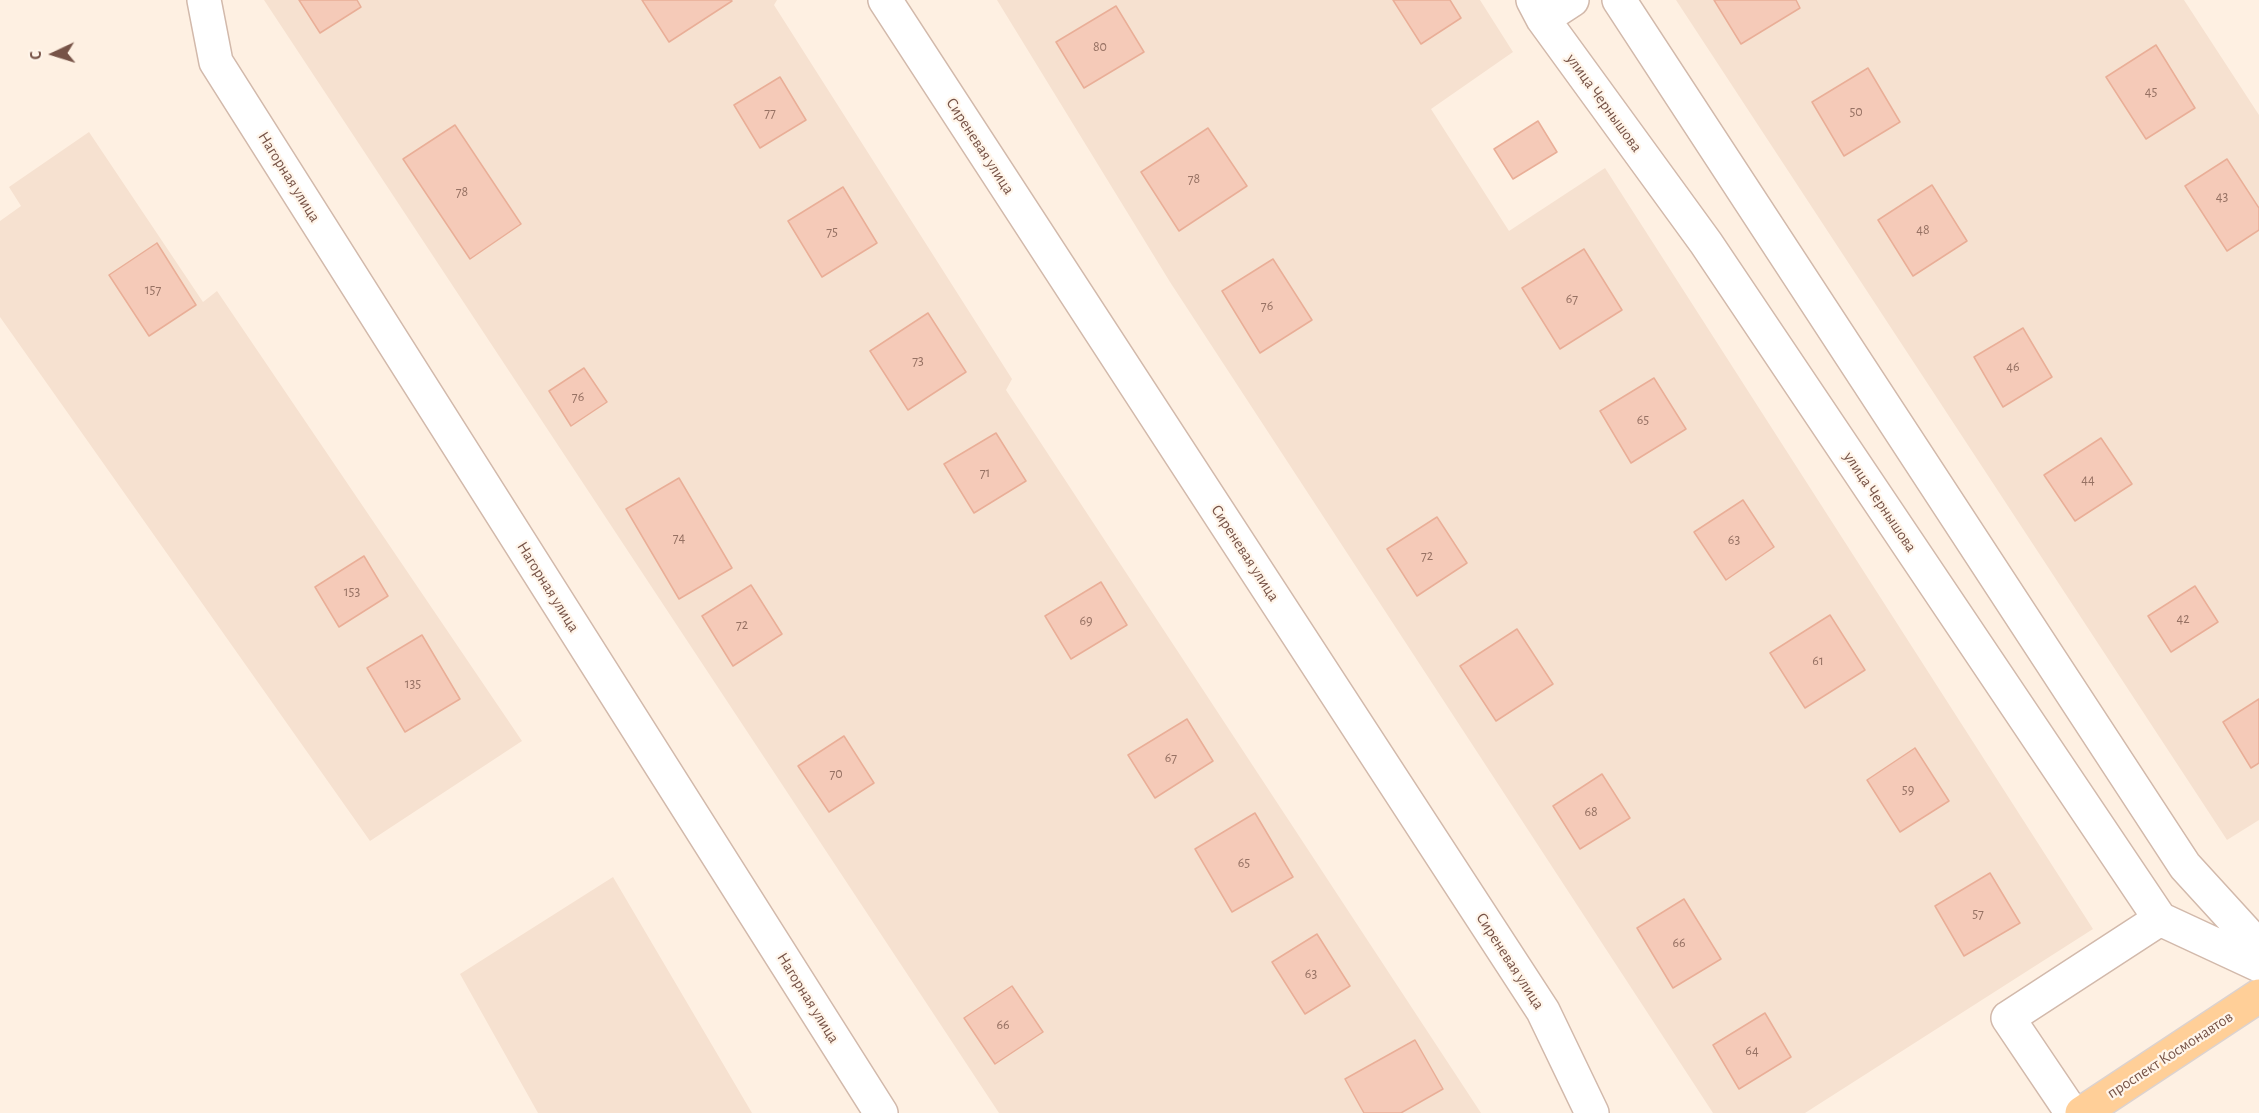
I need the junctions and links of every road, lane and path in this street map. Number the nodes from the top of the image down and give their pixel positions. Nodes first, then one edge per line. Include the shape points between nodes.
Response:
1 (204, 0) edge
2 (885, 0) edge
3 (1572, 0) edge
4 (1619, 0) edge
5 (1538, 10) edge
6 (2160, 919) junction
7 (2259, 947) edge
8 (2259, 965) edge
9 (2259, 996) edge
10 (881, 1113) edge
11 (1592, 1113) edge
12 (2072, 1113) edge
13 (2082, 1113) edge

1 - 10 street, Нагорная улица via 216,62
2 - 11 street, Сиреневая улица via 1543,1011
3 - 5 street
4 - 7 street via 2185,866
5 - 6 street, улица Чернышова via 1706,243
6 - 8 street
6 - 12 street via 2008,1018
9 - 13 main road, проспект Космонавтов

